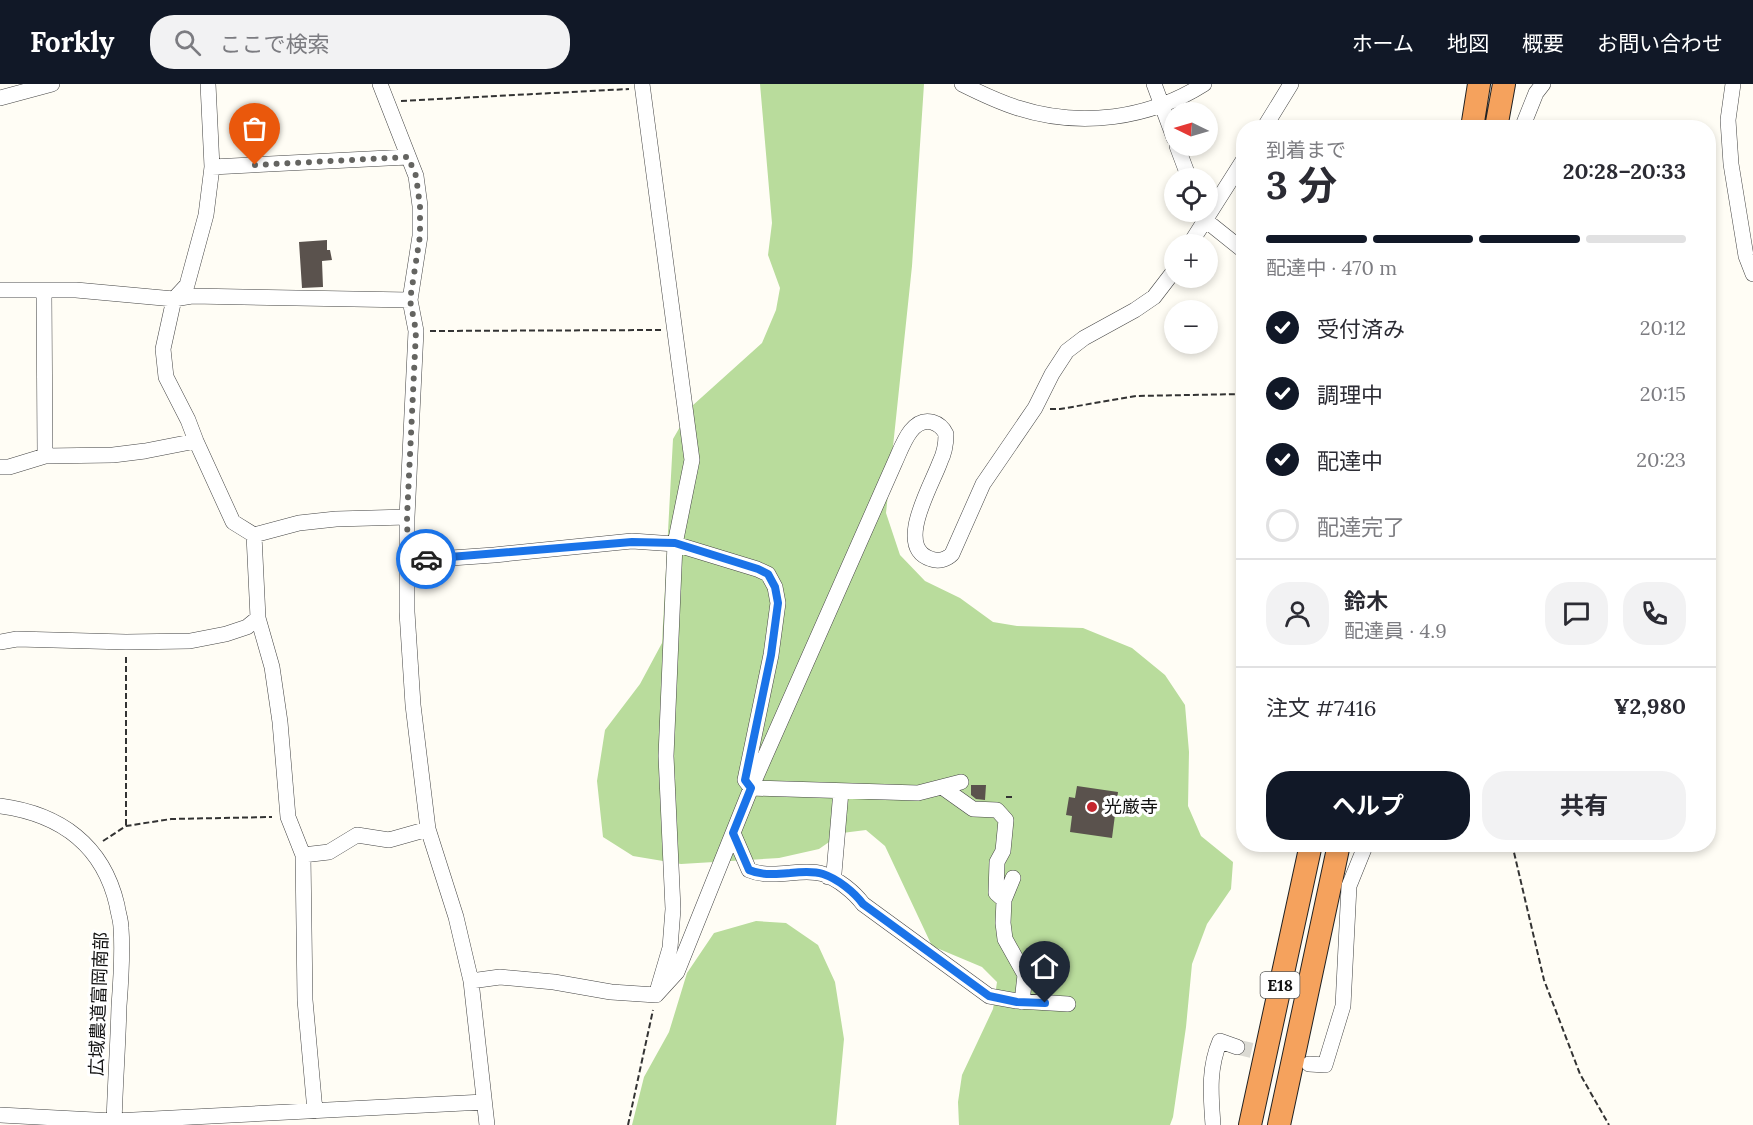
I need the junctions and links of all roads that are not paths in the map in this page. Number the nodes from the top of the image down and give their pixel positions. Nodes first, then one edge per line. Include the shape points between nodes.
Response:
1 (52, 84) edge
2 (208, 84) edge
3 (380, 84) edge
4 (963, 84) edge
5 (1154, 84) edge
6 (1204, 84) edge
7 (1291, 84) edge
8 (1479, 84) edge
9 (1543, 84) edge
10 (1732, 84) edge
11 (643, 86) edge
12 (1503, 87) edge
13 (0, 98) edge
14 (1161, 102) junction
15 (1164, 110) edge
16 (1269, 120) edge
17 (1473, 120) edge
18 (1497, 120) edge
19 (1525, 120) edge
20 (408, 157) junction
21 (212, 167) junction
22 (1236, 170) edge
23 (1218, 195) edge
24 (1211, 222) edge
25 (1236, 244) edge
26 (1753, 274) edge
27 (1164, 284) edge
28 (0, 290) edge
29 (44, 290) junction
30 (174, 299) junction
31 (410, 300) junction
32 (196, 441) junction
33 (45, 456) junction
34 (0, 467) edge
35 (407, 517) junction
36 (254, 535) junction
37 (675, 543) junction
38 (408, 561) junction
39 (258, 618) junction
40 (0, 642) edge
41 (961, 782) dead end
42 (942, 787) junction
43 (751, 788) junction
44 (841, 791) junction
45 (0, 806) edge
46 (428, 829) junction
47 (733, 833) junction
48 (1309, 852) edge
49 (1337, 852) edge
50 (1363, 852) edge
51 (303, 855) junction
52 (828, 877) junction
53 (1012, 878) dead end
54 (1004, 900) junction
55 (471, 981) junction
56 (656, 995) junction
57 (1022, 1002) junction
58 (1068, 1004) dead end
59 (1237, 1047) tunnel mouth
60 (1309, 1064) dead end
61 (484, 1102) junction
62 (315, 1111) junction
63 (0, 1115) edge
64 (114, 1123) edge
65 (487, 1125) edge
66 (1213, 1125) edge
67 (1250, 1125) edge
68 (1279, 1125) edge

1 - 13 street
2 - 21 street
3 - 20 street
4 - 14 street via 1017,108 1070,118 1128,115
5 - 14 street
6 - 14 street
7 - 16 street
8 - 17 highway
9 - 19 street
10 - 26 street via 1728,120 1731,164 1746,256
11 - 37 street via 692,460
12 - 18 highway
14 - 15 street
20 - 21 street
20 - 31 street via 416,176 420,216
21 - 30 street via 206,215 187,285
22 - 23 street
24 - 25 street
27 - 43 street via 1154,297 1067,351 1035,408 983,484 952,554 944,560 931,559 914,542 917,519 942,460 946,434 940,425 924,421 910,431
28 - 29 street
29 - 30 street
29 - 33 street
30 - 31 street via 192,296
30 - 32 street via 163,349 166,377
31 - 35 street via 416,331
32 - 33 street via 113,455
32 - 36 street via 233,522
33 - 34 street
35 - 36 street via 299,523
35 - 38 street
36 - 39 street
37 - 38 street via 632,542
37 - 43 street via 758,569 768,574 775,587 778,603 771,655 745,780
37 - 56 street via 666,756 673,909 670,948
38 - 46 street via 406,612
39 - 40 street via 247,627 190,641
39 - 51 street via 272,667 288,817
41 - 42 street
42 - 44 street via 918,793
42 - 54 street via 973,809 997,810 1006,820 1003,851 997,862 996,893
43 - 44 street
43 - 47 street
44 - 52 street via 834,873
45 - 64 street, 広域農道富岡南部 via 57,823 74,834 91,849 113,888 121,925 122,962
46 - 51 street via 389,840 357,835 329,852
46 - 55 street
47 - 52 street via 749,870 771,875
47 - 56 street via 677,972
48 - 67 highway, E18
49 - 68 highway, E18
50 - 60 street via 1349,886 1342,1006 1325,1065
51 - 62 street via 304,1000
52 - 57 street via 853,891 863,904 989,996
53 - 54 street
54 - 57 street via 1005,939 1025,975
55 - 56 street via 500,977
55 - 61 street
57 - 58 street
59 - 66 street via 1220,1041 1214,1056 1210,1084
61 - 62 street
61 - 65 street
62 - 64 street
63 - 64 street

